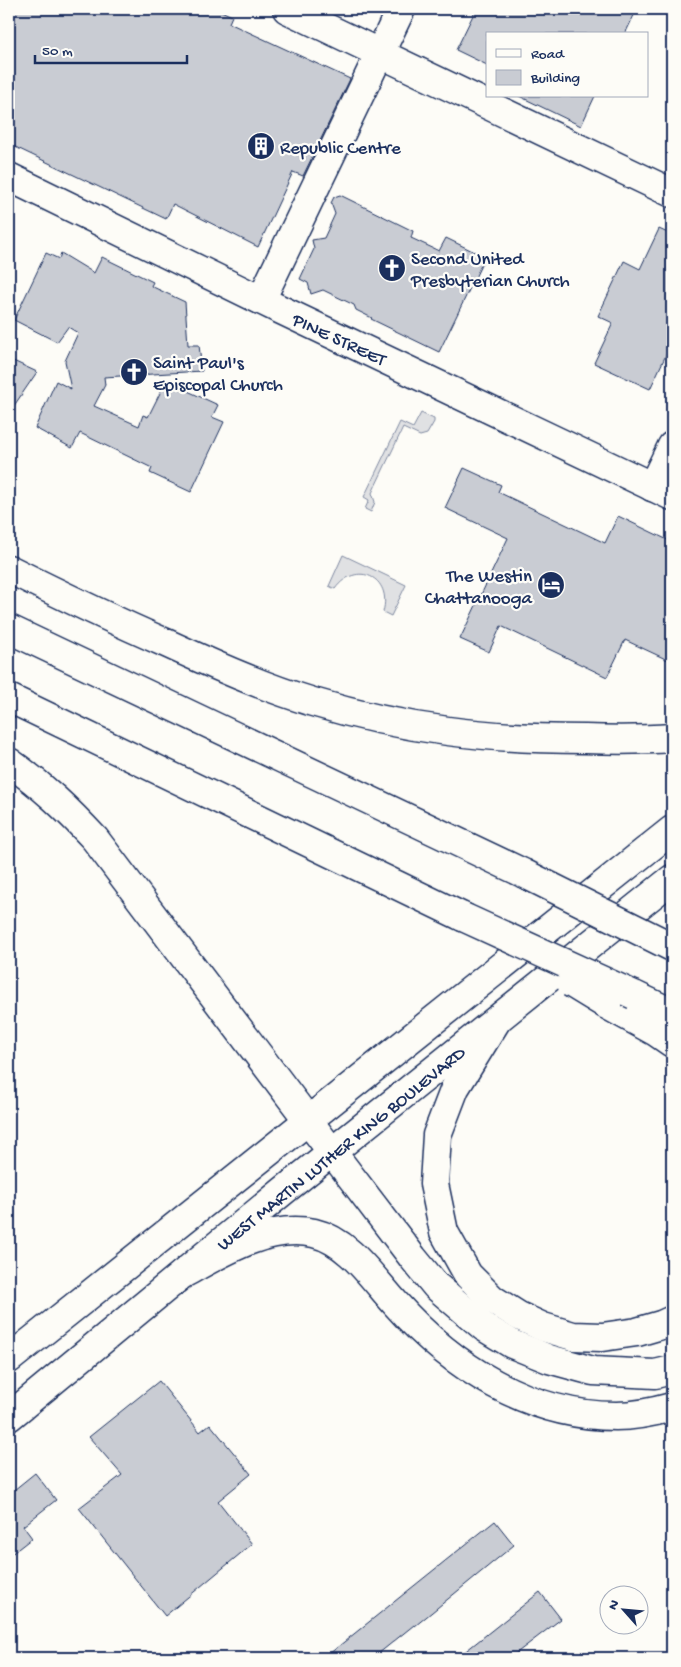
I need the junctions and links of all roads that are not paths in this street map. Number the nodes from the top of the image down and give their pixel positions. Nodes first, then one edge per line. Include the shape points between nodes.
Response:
1 (287, 9) edge
2 (401, 9) edge
3 (380, 53) junction
4 (9, 177) edge
5 (672, 193) edge
6 (261, 300) junction
7 (672, 446) edge
8 (662, 492) edge
9 (9, 569) edge
10 (9, 629) edge
11 (9, 698) edge
12 (672, 738) edge
13 (9, 762) edge
14 (672, 830) edge
15 (672, 880) edge
16 (463, 917) junction
17 (672, 947) edge
18 (672, 1014) edge
19 (497, 1020) junction
20 (672, 1043) edge
21 (308, 1120) junction
22 (332, 1152) junction
23 (183, 1274) junction
24 (672, 1320) edge
25 (9, 1359) edge
26 (672, 1370) edge
27 (672, 1407) edge
28 (9, 1417) edge

1 - 3 main road
2 - 3 main road
3 - 5 main road
3 - 6 main road
4 - 6 main road, PINE STREET
6 - 8 main road, PINE STREET
7 - 8 main road
9 - 12 main road via 242,676 312,702 369,717 478,735 551,739
10 - 17 main road, bridge
11 - 16 main road
13 - 21 main road via 42,786 96,839
14 - 21 main road
15 - 19 main road, WEST MARTIN LUTHER KING BOULEVARD
16 - 18 main road, bridge
16 - 20 main road, bridge
19 - 22 main road, WEST MARTIN LUTHER KING BOULEVARD
19 - 24 main road via 455,1088 438,1134 434,1184 444,1232 468,1275 492,1299 519,1316 572,1336 602,1337 636,1332
21 - 22 main road
21 - 25 main road
22 - 23 main road, WEST MARTIN LUTHER KING BOULEVARD
22 - 26 main road via 436,1286 484,1327 512,1344 592,1371 655,1374
23 - 27 main road via 258,1238 296,1231 313,1233 347,1250 411,1321 444,1351 510,1393 568,1411 616,1416 645,1414
23 - 28 main road, WEST MARTIN LUTHER KING BOULEVARD

